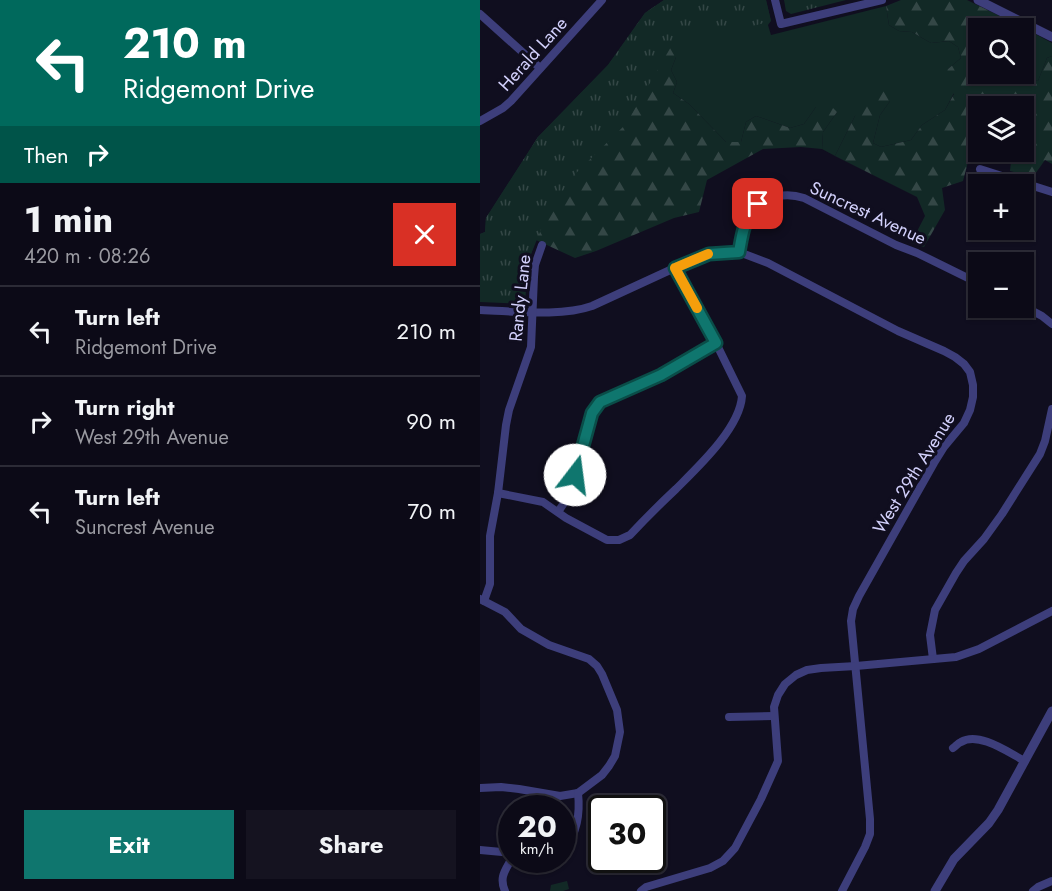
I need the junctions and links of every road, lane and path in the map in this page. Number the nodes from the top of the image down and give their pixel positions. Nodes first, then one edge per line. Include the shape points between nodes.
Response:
1 (602, 0) edge
2 (776, 0) edge
3 (882, 0) edge
4 (978, 0) edge
5 (480, 14) edge
6 (1052, 37) edge
7 (540, 68) junction
8 (480, 121) edge
9 (980, 169) dead end
10 (1052, 192) edge
11 (542, 245) dead end
12 (739, 252) junction
13 (675, 268) junction
14 (968, 278) edge
15 (480, 310) edge
16 (532, 311) junction
17 (1034, 312) edge
18 (1052, 324) edge
19 (716, 343) junction
20 (1052, 409) edge
21 (498, 493) junction
22 (558, 512) junction
23 (482, 600) edge
24 (1052, 611) edge
25 (933, 659) junction
26 (856, 666) junction
27 (1052, 711) edge
28 (774, 716) junction
29 (729, 717) dead end
30 (953, 748) dead end
31 (1025, 761) junction
32 (480, 788) edge
33 (578, 793) junction
34 (576, 824) edge
35 (480, 850) edge
36 (498, 852) edge
37 (504, 873) edge
38 (1052, 881) edge
39 (505, 891) edge
40 (641, 891) edge
41 (842, 891) edge
42 (935, 891) edge
43 (1033, 891) edge

1 - 7 street, Herald Lane
2 - 3 street via 781,24
4 - 6 street
5 - 7 street
7 - 8 street, Herald Lane via 511,101
9 - 10 street
11 - 16 street, Randy Lane via 534,272
12 - 13 street, West 29th Avenue via 709,254
12 - 14 street, Suncrest Avenue via 743,227 758,204 793,194
12 - 26 street, West 29th Avenue via 955,357 970,372 973,397 964,423 944,447 853,609
13 - 16 street, West 29th Avenue via 584,309
13 - 19 street
15 - 16 street, West 29th Avenue
16 - 21 street, Randy Lane via 531,347 507,417
17 - 18 street
19 - 22 street via 596,406 570,494
19 - 22 street via 742,396 738,413 709,456 623,539 603,539
20 - 25 street via 1040,454 996,523 960,567 935,610 930,635
21 - 22 street via 543,502
21 - 23 street, Randy Lane via 489,544 490,584
23 - 33 street via 549,645 589,659 602,674 619,719 618,745 609,766
24 - 25 street via 979,649
25 - 26 street
26 - 28 street via 807,670 796,675 778,695
26 - 41 street, West 29th Avenue via 870,834
27 - 31 street
28 - 29 street
28 - 40 street via 778,761 735,848 710,868
30 - 31 street via 963,740 983,740
31 - 42 street via 989,823 954,859
32 - 33 street via 501,787 560,796
33 - 34 street
35 - 36 street
37 - 39 street via 501,883
38 - 43 street

